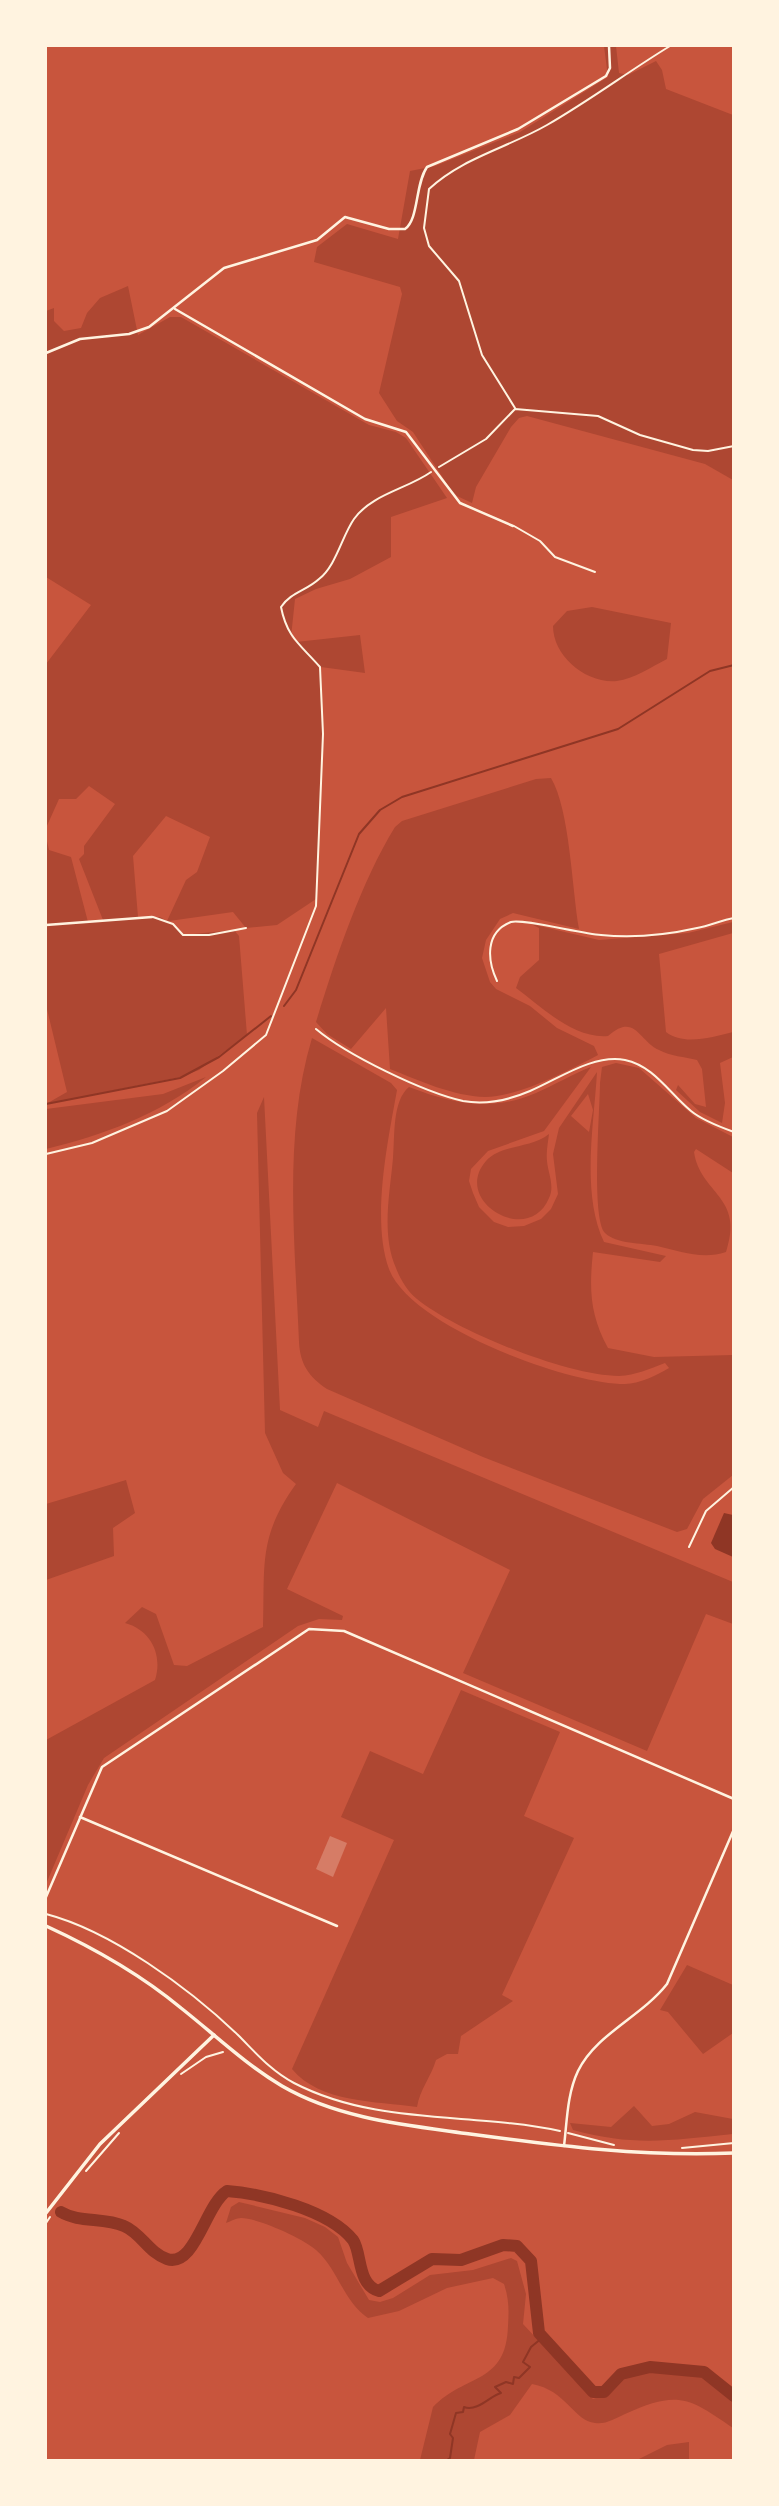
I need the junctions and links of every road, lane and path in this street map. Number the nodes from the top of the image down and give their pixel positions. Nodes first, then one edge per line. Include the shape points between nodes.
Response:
1 (609, 46) edge
2 (670, 46) edge
3 (175, 309) junction
4 (46, 353) edge
5 (515, 409) junction
6 (733, 446) edge
7 (434, 470) junction
8 (513, 526) joint
9 (595, 572) dead end
10 (152, 917) joint
11 (733, 918) edge
12 (46, 925) edge
13 (246, 928) dead end
14 (496, 981) dead end
15 (316, 1029) dead end
16 (733, 1132) edge
17 (46, 1154) edge
18 (733, 1487) edge
19 (689, 1547) dead end
20 (733, 1799) edge
21 (80, 1817) junction
22 (733, 1829) edge
23 (46, 1897) edge
24 (46, 1914) edge
25 (46, 1926) edge
26 (337, 1926) dead end
27 (214, 2035) junction
28 (223, 2052) dead end
29 (180, 2075) dead end
30 (121, 2131) dead end
31 (566, 2133) junction
32 (733, 2143) edge
33 (618, 2145) dead end
34 (564, 2147) junction
35 (680, 2148) dead end
36 (733, 2153) edge
37 (81, 2177) dead end
38 (46, 2213) edge
39 (52, 2213) dead end
40 (46, 2223) edge

1 - 3 street via 606,76 519,129 427,167 413,218 405,229 345,217 327,234 305,245 224,268
2 - 5 path via 548,125 484,157 466,161 429,189 424,228 429,246 459,282 482,355
3 - 4 street via 129,334 80,339
3 - 7 street via 365,419 406,432
5 - 6 path via 598,416 640,435 693,450
5 - 7 path via 486,439
7 - 8 street via 460,503
7 - 17 path via 370,502 354,518 321,578 289,596 281,607 291,637 320,667 323,734 316,906 266,1035 167,1111 92,1143
8 - 9 lane via 540,541 555,557
10 - 12 street
10 - 13 lane via 173,924 183,935
11 - 14 lane via 697,928 616,936 549,928 520,919 501,927 492,943 489,953
15 - 16 lane via 335,1045 382,1069 462,1101 520,1095 603,1059 625,1060 648,1069 692,1112
18 - 19 lane via 706,1511
20 - 21 street via 344,1630 325,1628 309,1629 294,1637 112,1758 99,1773
21 - 23 street
21 - 26 street
22 - 31 street via 667,1984 597,2045 582,2064 574,2082
24 - 31 path via 85,1929 161,1972 266,2064 321,2095 391,2113 531,2125
25 - 27 main road via 123,1966
27 - 34 main road via 284,2087 352,2115
27 - 38 main road via 100,2144
28 - 29 path via 206,2057
30 - 37 path
31 - 33 path
31 - 34 street
32 - 35 path
34 - 36 main road via 635,2155
39 - 40 path

